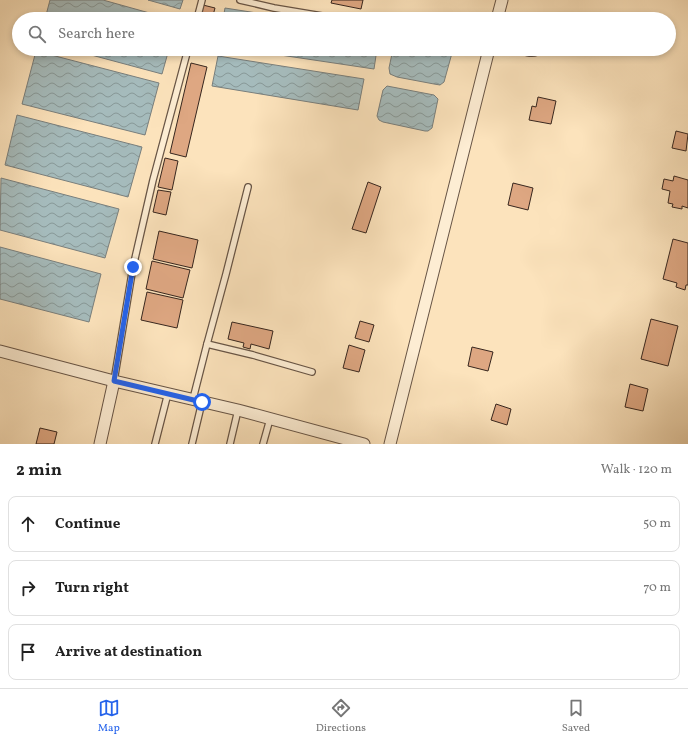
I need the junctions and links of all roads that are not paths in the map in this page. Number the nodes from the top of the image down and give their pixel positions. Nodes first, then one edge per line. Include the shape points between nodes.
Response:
1 (202, 0) edge
2 (240, 0) edge
3 (502, 0) edge
4 (199, 12) edge
5 (298, 12) edge
6 (499, 12) edge
7 (186, 56) edge
8 (487, 56) edge
9 (248, 187) dead end
10 (207, 344) junction
11 (0, 351) edge
12 (312, 372) dead end
13 (114, 381) junction
14 (168, 393) junction
15 (198, 400) junction
16 (238, 410) junction
17 (270, 419) junction
18 (100, 444) edge
19 (156, 444) edge
20 (192, 444) edge
21 (230, 444) edge
22 (263, 444) edge
23 (364, 444) edge
24 (390, 444) edge

1 - 4 lane
2 - 5 lane
3 - 6 street
7 - 13 lane via 133,267
8 - 24 street
9 - 10 lane
10 - 12 lane
10 - 15 lane
11 - 13 street
13 - 14 street
13 - 18 street
14 - 15 street
14 - 19 lane
15 - 16 street
15 - 20 lane
16 - 17 street
16 - 21 lane
17 - 22 lane
17 - 23 street

